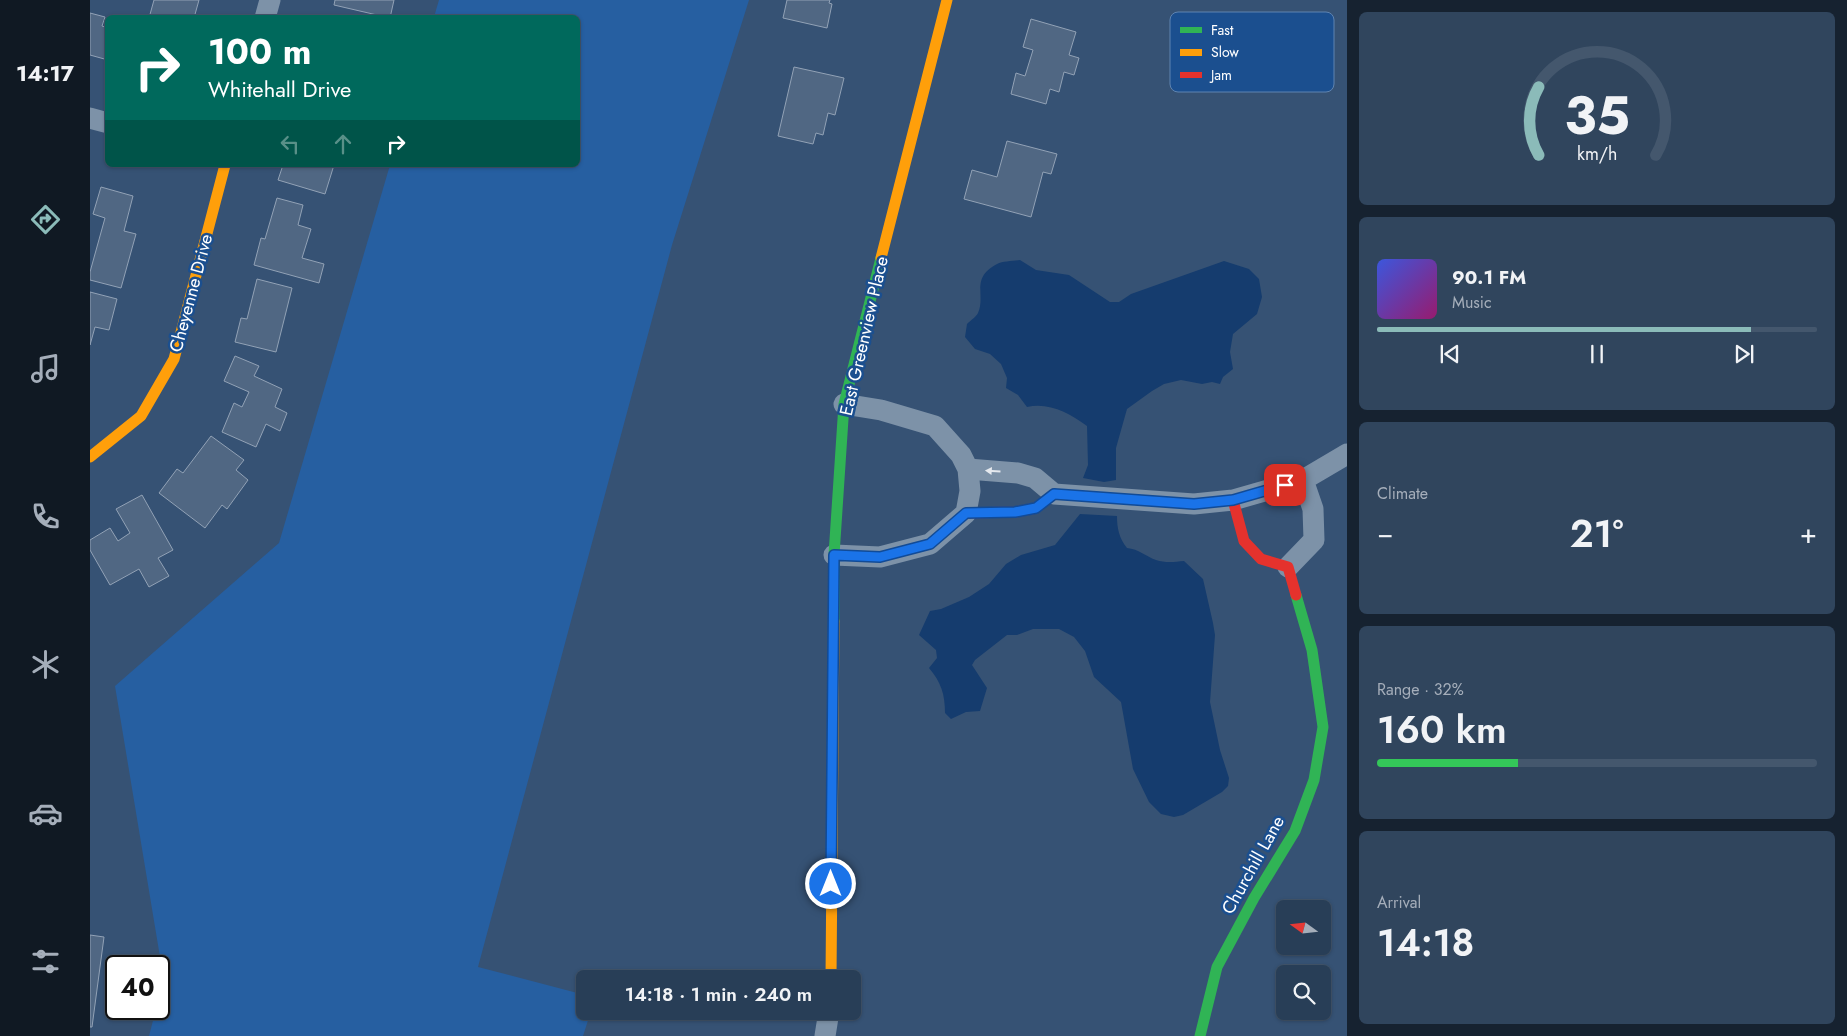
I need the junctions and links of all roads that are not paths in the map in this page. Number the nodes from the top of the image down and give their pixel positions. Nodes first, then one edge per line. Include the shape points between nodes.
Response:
1 (270, 0) edge
2 (947, 0) edge
3 (266, 15) edge
4 (90, 118) edge
5 (105, 121) edge
6 (224, 167) edge
7 (844, 404) junction
8 (1347, 454) edge
9 (90, 457) edge
10 (968, 469) junction
11 (1302, 480) junction
12 (1054, 494) junction
13 (1233, 500) junction
14 (966, 513) junction
15 (834, 555) junction
16 (1288, 567) junction
17 (831, 970) edge
18 (828, 1020) edge
19 (825, 1036) edge
20 (1200, 1036) edge

1 - 3 street
2 - 7 street, East Greenview Place
4 - 5 street
6 - 9 street, Cheyenne Drive via 174,359 142,416
7 - 10 street via 881,410 935,426 961,455
7 - 15 street, East Greenview Place
8 - 11 street
12 -> 10 street via 1035,478
10 - 14 street via 970,491
11 - 13 street
11 - 16 street via 1313,509 1314,540
12 - 13 street via 1194,504
12 - 14 street via 1036,508
13 - 16 street via 1244,541 1261,559
14 - 15 street via 930,544 880,557
15 - 17 street, East Greenview Place
16 - 20 street, Churchill Lane via 1312,650 1323,727 1314,780 1295,831 1217,968
18 - 19 street

